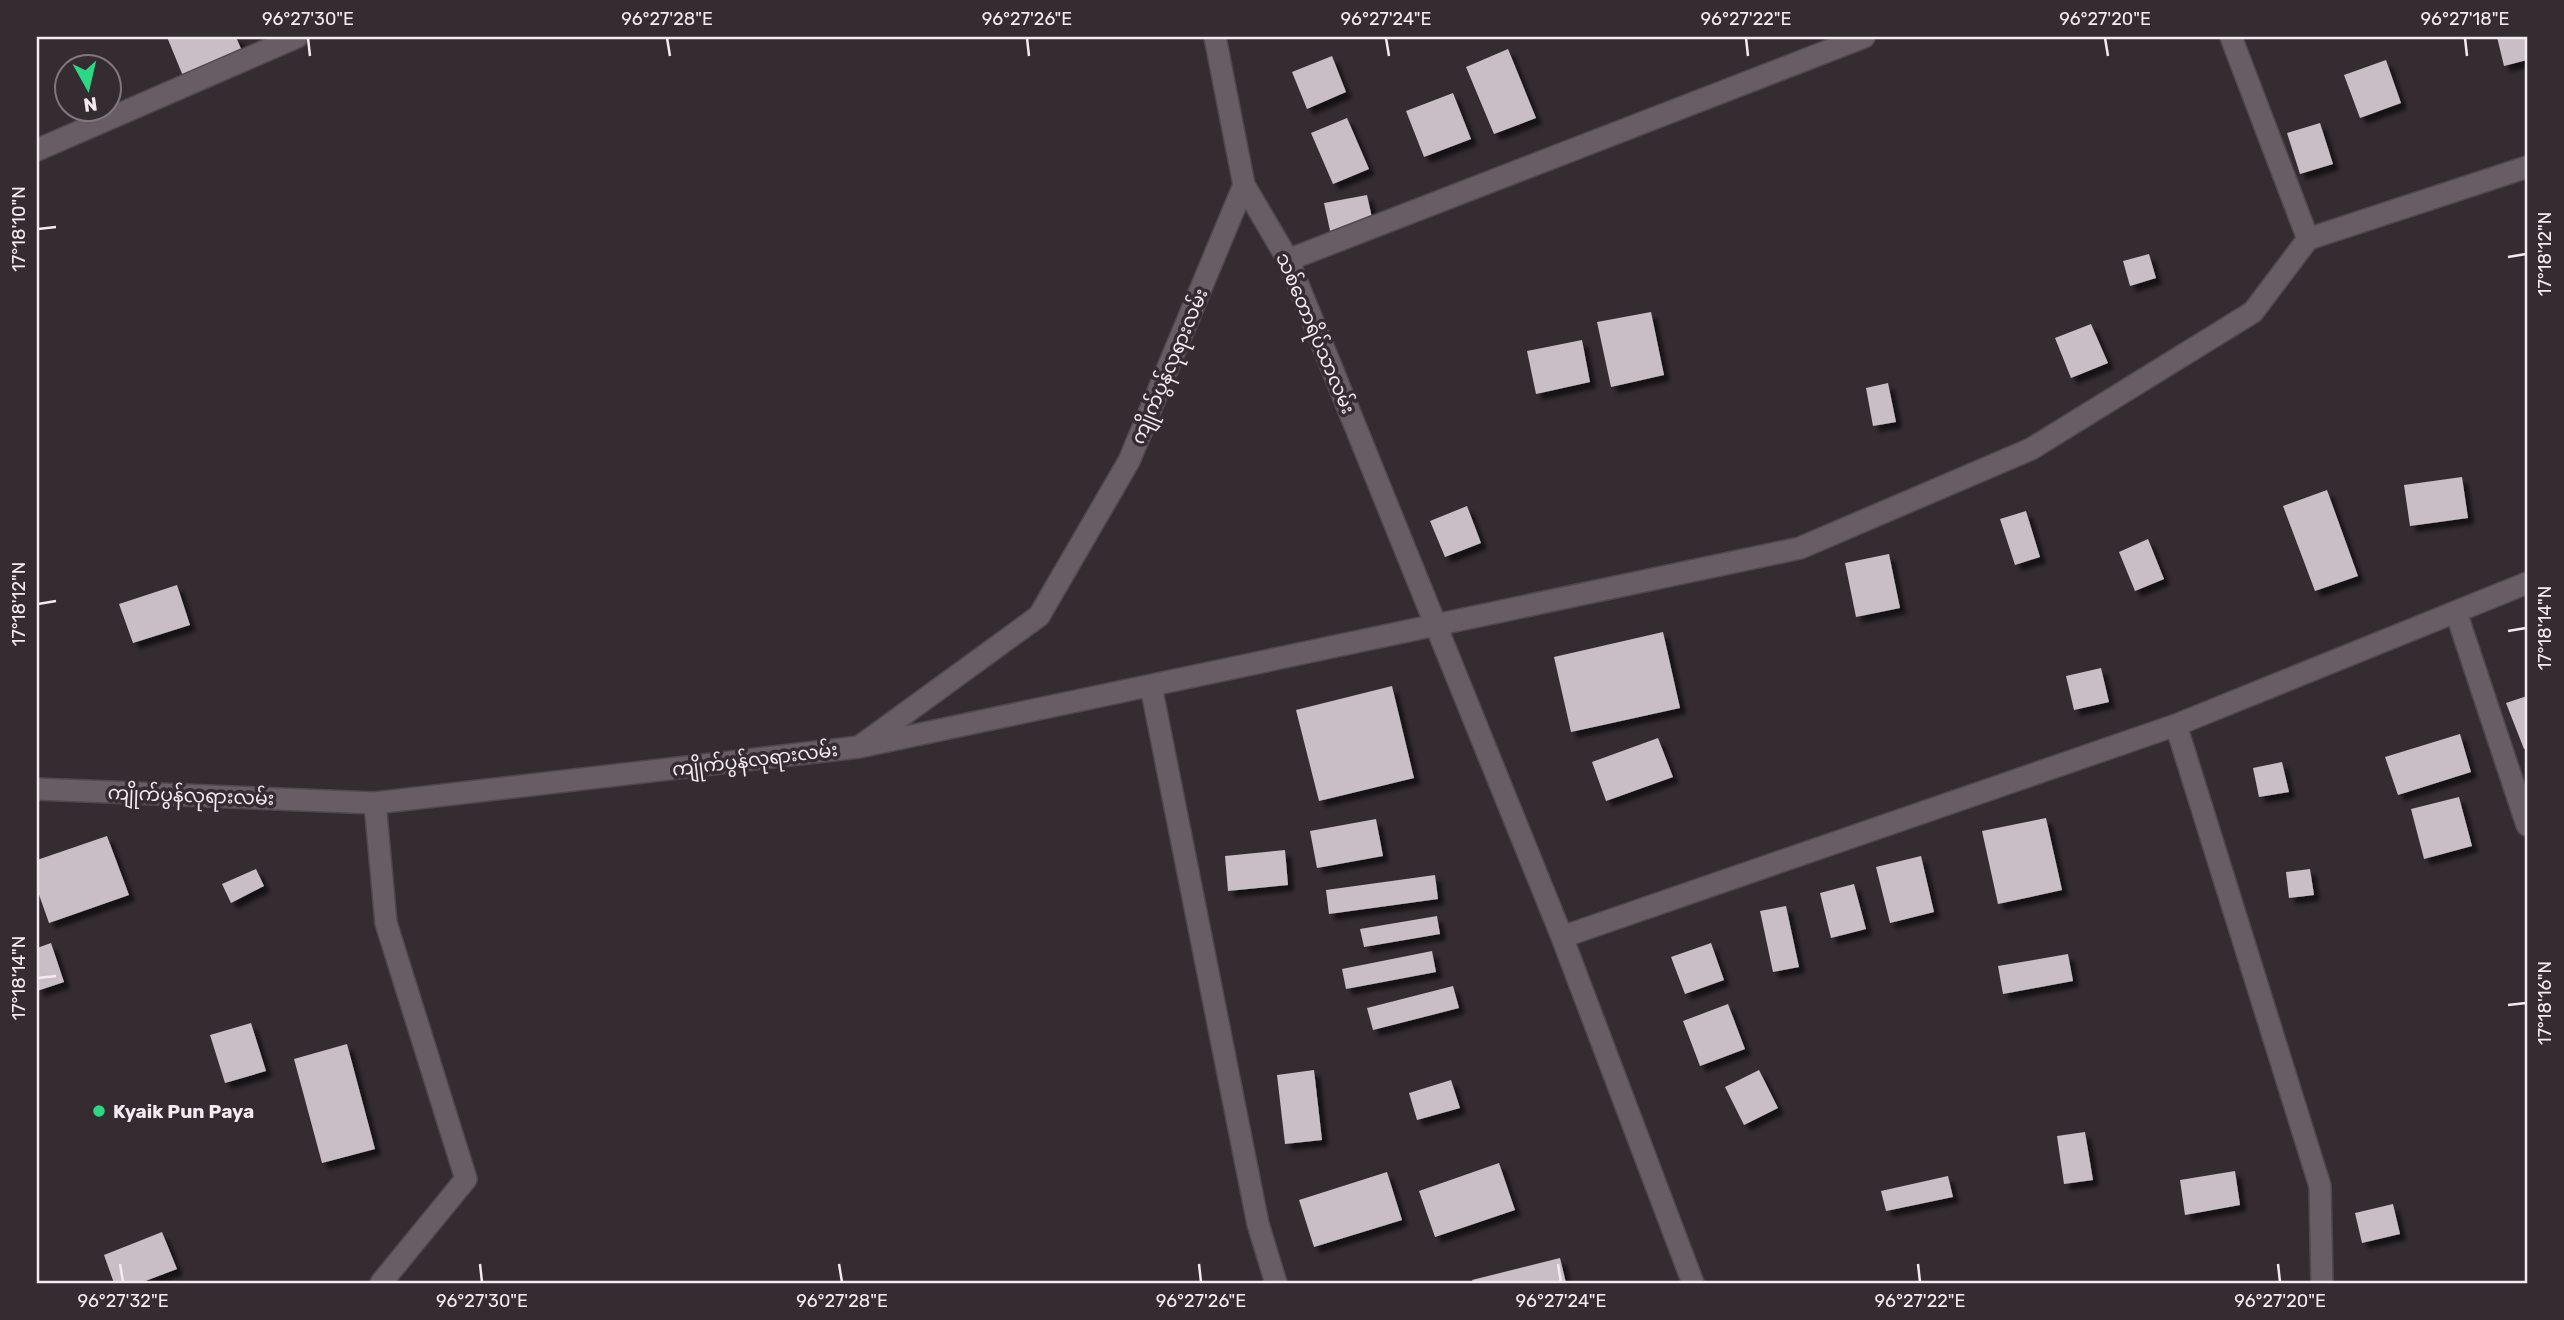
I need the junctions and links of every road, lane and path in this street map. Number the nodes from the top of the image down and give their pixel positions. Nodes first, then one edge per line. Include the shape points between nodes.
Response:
1 (297, 37) edge
2 (1215, 37) edge
3 (1864, 37) edge
4 (2231, 37) edge
5 (37, 150) edge
6 (2527, 167) edge
7 (1244, 185) junction
8 (2308, 239) junction
9 (1288, 260) junction
10 (2527, 583) edge
11 (2456, 612) junction
12 (1436, 625) junction
13 (1151, 686) junction
14 (2176, 725) junction
15 (859, 747) junction
16 (37, 789) edge
17 (375, 803) junction
18 (2527, 825) edge
19 (1562, 937) junction
20 (380, 1283) edge
21 (1276, 1283) edge
22 (1693, 1283) edge
23 (2322, 1283) edge

1 - 5 street
2 - 7 street, သစ်တောရိပ်သာလမ်း
3 - 9 street
4 - 8 street
6 - 8 street
7 - 9 street, သစ်တောရိပ်သာလမ်း
7 - 15 street, ကျိုက်ပွန်လုရားလမ်း via 1129,461 1039,616
8 - 12 street via 2253,312 2031,449 1800,548
9 - 12 street, သစ်တောရိပ်သာလမ်း
10 - 11 street
11 - 14 street
11 - 18 street
12 - 13 street
12 - 19 street, သစ်တောရိပ်သာလမ်း
13 - 15 street
13 - 21 street via 1258,1224
14 - 19 street
14 - 23 street via 2320,1186
15 - 17 street, ကျိုက်ပွန်လုရားလမ်း
16 - 17 street, ကျိုက်ပွန်လုရားလမ်း
17 - 20 street via 386,922 466,1179
19 - 22 street, သစ်တောရိပ်သာလမ်း

